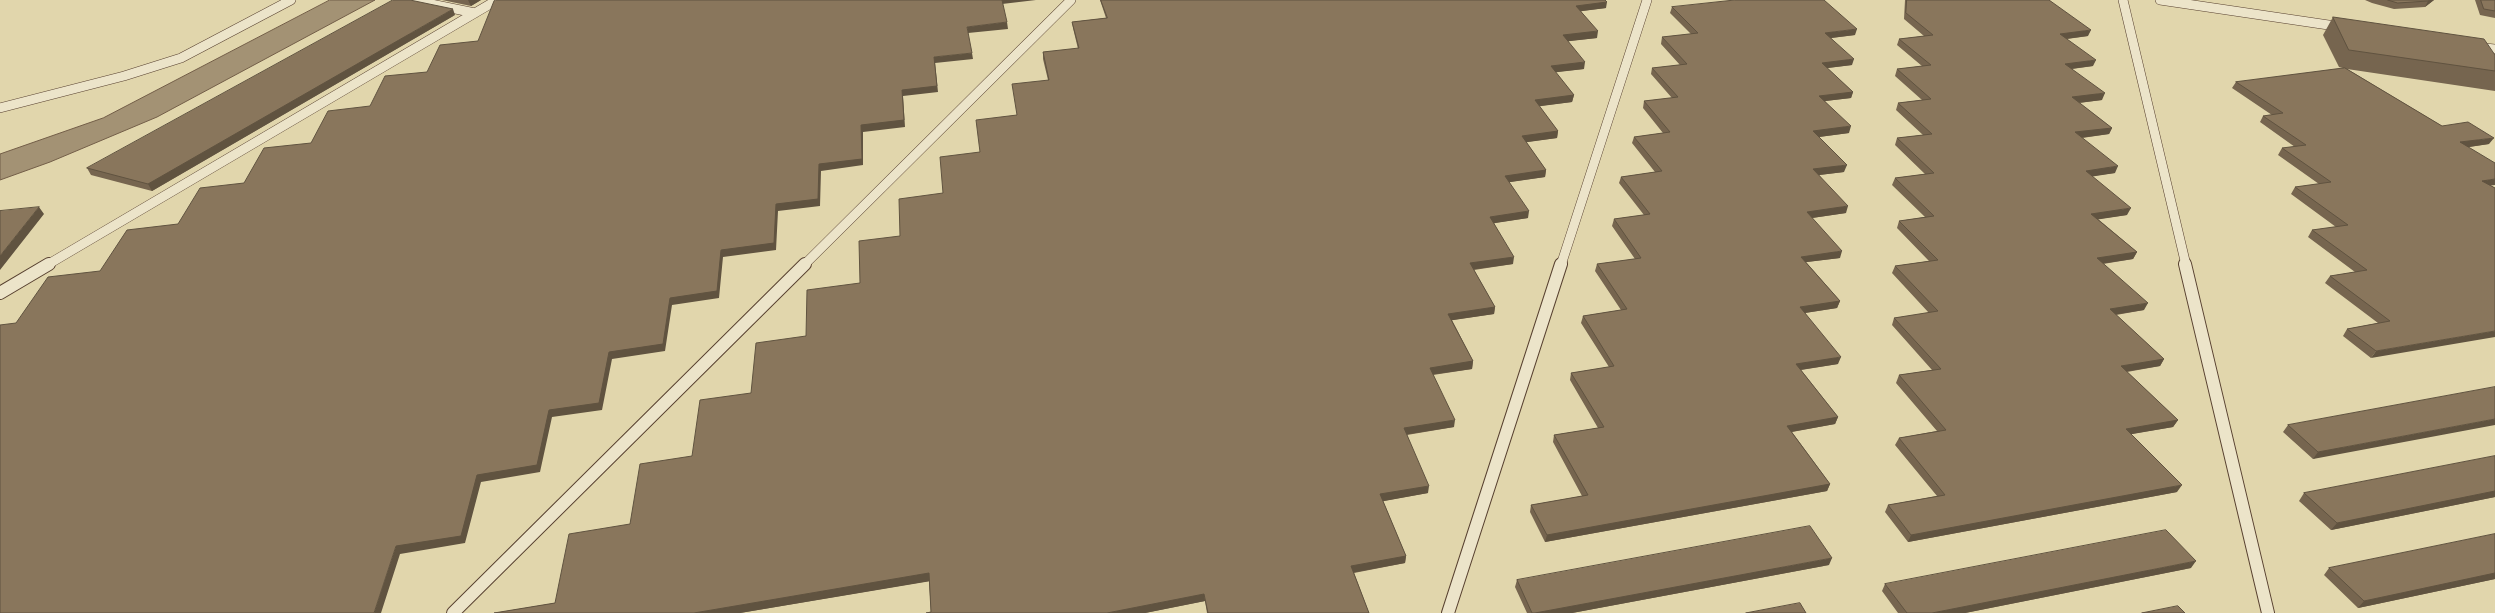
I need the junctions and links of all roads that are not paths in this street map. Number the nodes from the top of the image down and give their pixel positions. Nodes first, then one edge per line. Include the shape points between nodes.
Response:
1 (291, 0) edge
2 (412, 0) edge
3 (497, 0) edge
4 (1071, 0) edge
5 (1647, 0) edge
6 (2123, 0) edge
7 (2160, 0) edge
8 (475, 13) junction
9 (2355, 29) edge
10 (2464, 45) edge
11 (2495, 49) edge
12 (0, 108) edge
13 (0, 293) edge
14 (452, 613) edge
15 (1448, 613) edge
16 (2268, 613) edge

1 - 12 lane via 180,58 124,76
2 - 8 lane
3 - 8 lane
4 - 14 lane
5 - 15 lane
6 - 16 lane
7 - 9 lane
8 - 13 lane
10 - 11 lane

